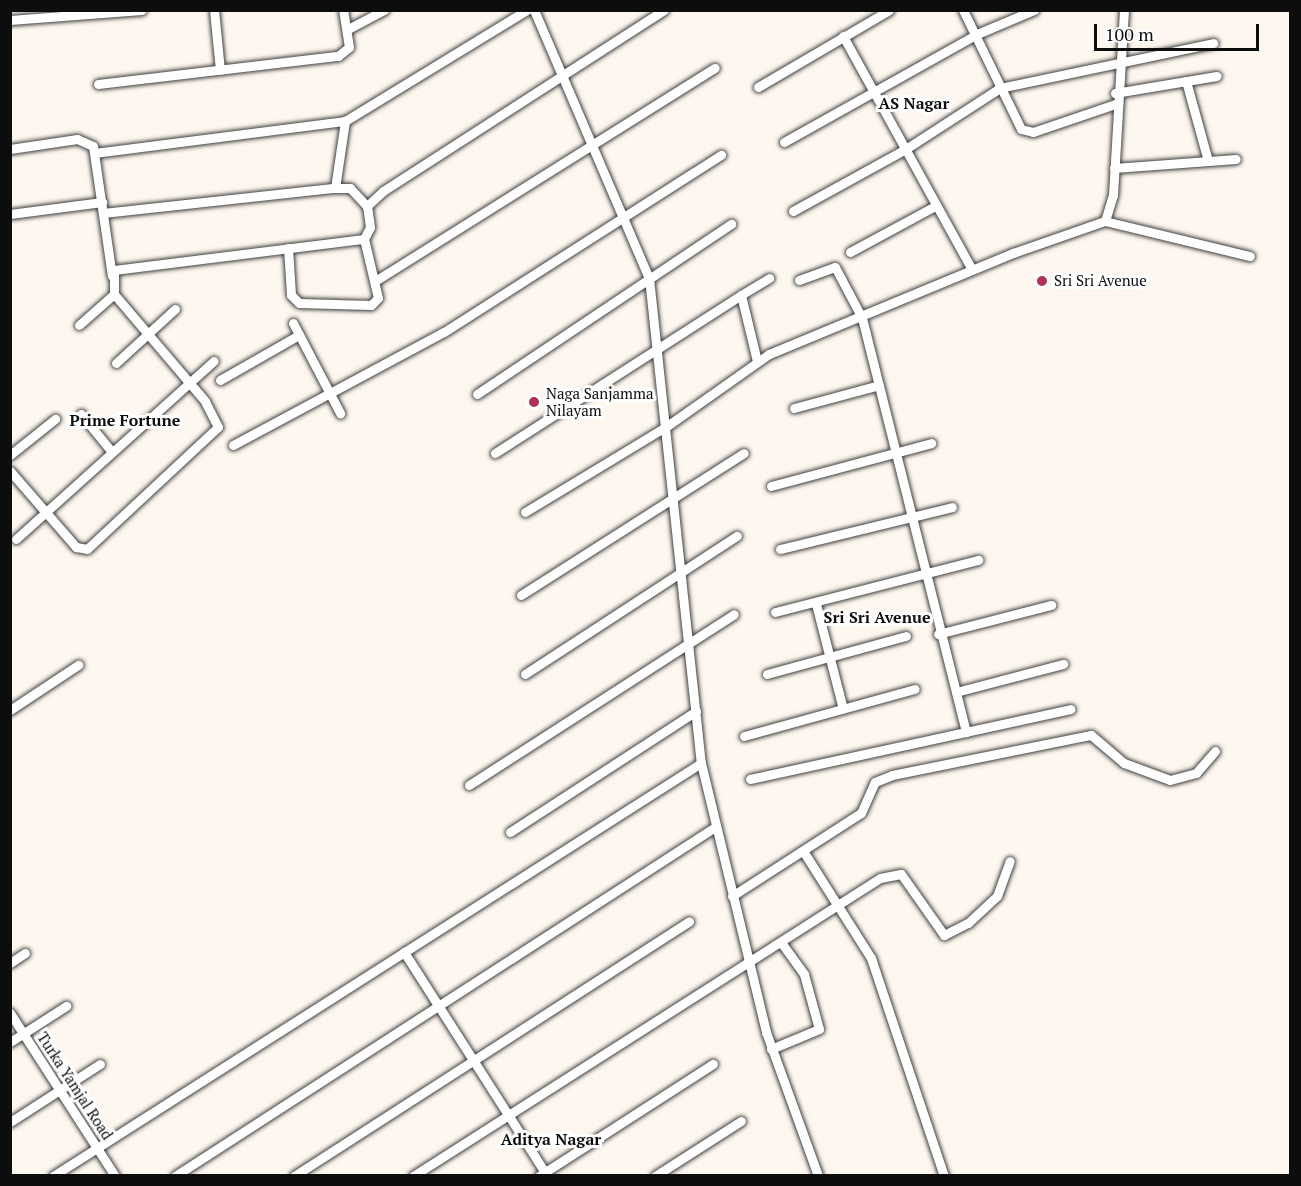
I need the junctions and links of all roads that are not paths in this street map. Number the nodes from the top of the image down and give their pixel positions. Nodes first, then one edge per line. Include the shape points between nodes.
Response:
1 (142, 10) edge
2 (214, 10) edge
3 (343, 10) edge
4 (384, 10) edge
5 (527, 10) edge
6 (534, 10) edge
7 (664, 10) edge
8 (889, 10) edge
9 (963, 10) edge
10 (1034, 10) edge
11 (1124, 10) edge
12 (653, 14) edge
13 (10, 20) edge
14 (348, 29) junction
15 (976, 34) junction
16 (843, 36) junction
17 (1213, 43) dead end
18 (1122, 59) junction
19 (715, 68) dead end
20 (220, 70) junction
21 (564, 76) junction
22 (1217, 76) dead end
23 (1186, 81) junction
24 (98, 84) dead end
25 (758, 87) dead end
26 (1000, 88) junction
27 (872, 94) junction
28 (1116, 98) junction
29 (345, 121) junction
30 (784, 142) dead end
31 (595, 145) junction
32 (10, 149) edge
33 (904, 150) junction
34 (95, 153) junction
35 (721, 155) dead end
36 (1236, 159) dead end
37 (1208, 161) junction
38 (1114, 168) junction
39 (335, 188) junction
40 (102, 202) junction
41 (367, 206) junction
42 (935, 206) junction
43 (793, 211) dead end
44 (104, 213) junction
45 (10, 214) edge
46 (625, 216) junction
47 (1105, 221) junction
48 (731, 224) dead end
49 (364, 239) junction
50 (288, 248) junction
51 (850, 252) dead end
52 (1250, 256) dead end
53 (971, 268) junction
54 (112, 276) junction
55 (649, 278) junction
56 (769, 278) dead end
57 (799, 280) dead end
58 (375, 281) junction
59 (114, 294) junction
60 (741, 295) junction
61 (175, 309) dead end
62 (862, 318) junction
63 (293, 323) dead end
64 (79, 325) dead end
65 (148, 334) junction
66 (299, 335) junction
67 (657, 349) junction
68 (214, 361) dead end
69 (757, 362) junction
70 (116, 363) dead end
71 (220, 380) dead end
72 (190, 382) junction
73 (879, 385) junction
74 (329, 393) junction
75 (477, 394) dead end
76 (794, 408) dead end
77 (340, 413) dead end
78 (81, 414) dead end
79 (55, 418) dead end
80 (667, 426) junction
81 (931, 443) dead end
82 (233, 445) dead end
83 (112, 452) junction
84 (495, 453) dead end
85 (744, 453) dead end
86 (10, 455) edge
87 (895, 456) junction
88 (10, 471) edge
89 (771, 486) dead end
90 (671, 500) junction
91 (952, 507) dead end
92 (46, 512) junction
93 (525, 512) dead end
94 (909, 520) junction
95 (737, 536) dead end
96 (15, 539) dead end
97 (780, 549) dead end
98 (978, 560) dead end
99 (681, 569) junction
100 (923, 573) junction
101 (521, 595) dead end
102 (816, 604) junction
103 (1051, 605) dead end
104 (775, 612) dead end
105 (734, 614) dead end
106 (938, 634) junction
107 (906, 636) dead end
108 (690, 638) junction
109 (830, 657) junction
110 (1063, 664) dead end
111 (78, 665) dead end
112 (525, 674) dead end
113 (767, 674) dead end
114 (915, 689) dead end
115 (957, 692) junction
116 (1070, 709) dead end
117 (10, 710) edge
118 (843, 710) junction
119 (696, 711) junction
120 (966, 732) junction
121 (744, 736) dead end
122 (1215, 751) dead end
123 (701, 763) junction
124 (750, 779) dead end
125 (469, 785) dead end
126 (715, 826) junction
127 (510, 832) dead end
128 (805, 854) junction
129 (1010, 861) dead end
130 (732, 896) junction
131 (839, 903) junction
132 (689, 921) dead end
133 (781, 942) junction
134 (404, 951) junction
135 (25, 953) dead end
136 (10, 963) edge
137 (752, 964) junction
138 (66, 1006) dead end
139 (439, 1006) junction
140 (10, 1013) edge
141 (24, 1034) junction
142 (10, 1042) edge
143 (771, 1049) junction
144 (474, 1062) junction
145 (99, 1064) dead end
146 (713, 1064) dead end
147 (60, 1091) junction
148 (508, 1115) junction
149 (741, 1121) dead end
150 (10, 1122) edge
151 (96, 1148) junction
152 (543, 1174) edge
153 (53, 1176) edge
154 (115, 1176) edge
155 (175, 1176) edge
156 (294, 1176) edge
157 (413, 1176) edge
158 (655, 1176) edge
159 (818, 1176) edge
160 (944, 1176) edge

1 - 13 street
2 - 20 street
3 - 14 street
4 - 14 street
5 - 29 street
6 - 21 street
7 - 12 street
8 - 16 street
9 - 15 street
10 - 15 street
11 - 18 street
12 - 21 street
14 - 20 street via 349,47 338,56
15 - 26 street
15 - 27 street
16 - 25 street
16 - 27 street
17 - 18 street
18 - 26 street
18 - 28 street
19 - 31 street
20 - 24 street
21 - 31 street
21 - 41 street via 444,150
22 - 23 street
23 - 28 street
23 - 37 street
26 - 28 street via 1021,129 1033,132
26 - 33 street
27 - 30 street
27 - 33 street
28 - 38 street
29 - 34 street
29 - 39 street
31 - 46 street
31 - 58 street
32 - 34 street via 77,139 88,140
33 - 42 street
33 - 43 street
34 - 40 street
35 - 46 street
36 - 37 street
37 - 38 street
38 - 47 street
39 - 41 street via 350,188
39 - 44 street
40 - 44 street
40 - 45 street
41 - 49 street via 370,227
42 - 51 street
42 - 53 street
44 - 54 street
46 - 55 street
46 - 74 street via 444,332
47 - 52 street
47 - 53 street
48 - 55 street
49 - 50 street
49 - 58 street
50 - 54 street via 116,268
50 - 58 street via 291,295 299,303 371,305 378,298
53 - 62 street
54 - 59 street
55 - 67 street
55 - 75 street
56 - 60 street
57 - 62 street via 835,267
59 - 64 street
59 - 65 street
60 - 67 street
60 - 69 street
61 - 65 street
62 - 69 street via 781,348
62 - 73 street
63 - 66 street
65 - 70 street
65 - 72 street
66 - 71 street
66 - 74 street
67 - 80 street
67 - 84 street
68 - 72 street
69 - 80 street
72 - 83 street
72 - 92 street via 214,417 216,435 87,549 76,547
73 - 76 street
73 - 87 street
74 - 77 street
74 - 82 street
78 - 83 street
79 - 86 street
80 - 90 street
80 - 93 street
81 - 87 street
83 - 92 street
85 - 90 street
87 - 89 street
87 - 94 street
88 - 92 street
90 - 99 street
90 - 101 street
91 - 94 street
92 - 96 street
94 - 97 street
94 - 100 street
95 - 99 street
98 - 100 street
99 - 108 street
99 - 112 street
100 - 102 street
100 - 106 street
102 - 104 street
102 - 109 street
103 - 106 street
105 - 108 street
106 - 115 street
107 - 109 street
108 - 119 street
108 - 125 street
109 - 113 street
109 - 118 street
110 - 115 street
111 - 117 street
114 - 118 street
115 - 120 street
116 - 120 street
118 - 121 street
119 - 123 street
119 - 127 street
120 - 124 street
122 - 128 street via 1196,773 1170,780 1145,766 1124,763 1102,739 1091,735 892,775 875,782 861,813
123 - 126 street
123 - 134 street
126 - 130 street
126 - 139 street
128 - 130 street
128 - 131 street
129 - 131 street via 997,896 952,934 939,932 896,872
130 - 137 street
131 - 133 street
131 - 160 street via 871,958
132 - 144 street
133 - 137 street
133 - 143 street via 804,974 819,1029
134 - 139 street
134 - 151 street
135 - 136 street
137 - 143 street
137 - 148 street
138 - 141 street
139 - 144 street
139 - 155 street
140 - 141 street, Turka Yamjal Road
141 - 142 street
141 - 147 street, Turka Yamjal Road
143 - 159 street
144 - 148 street
144 - 156 street
145 - 147 street
146 - 152 street
147 - 150 street
147 - 151 street, Turka Yamjal Road
148 - 152 street
148 - 157 street
149 - 158 street
151 - 153 street
151 - 154 street, Turka Yamjal Road

